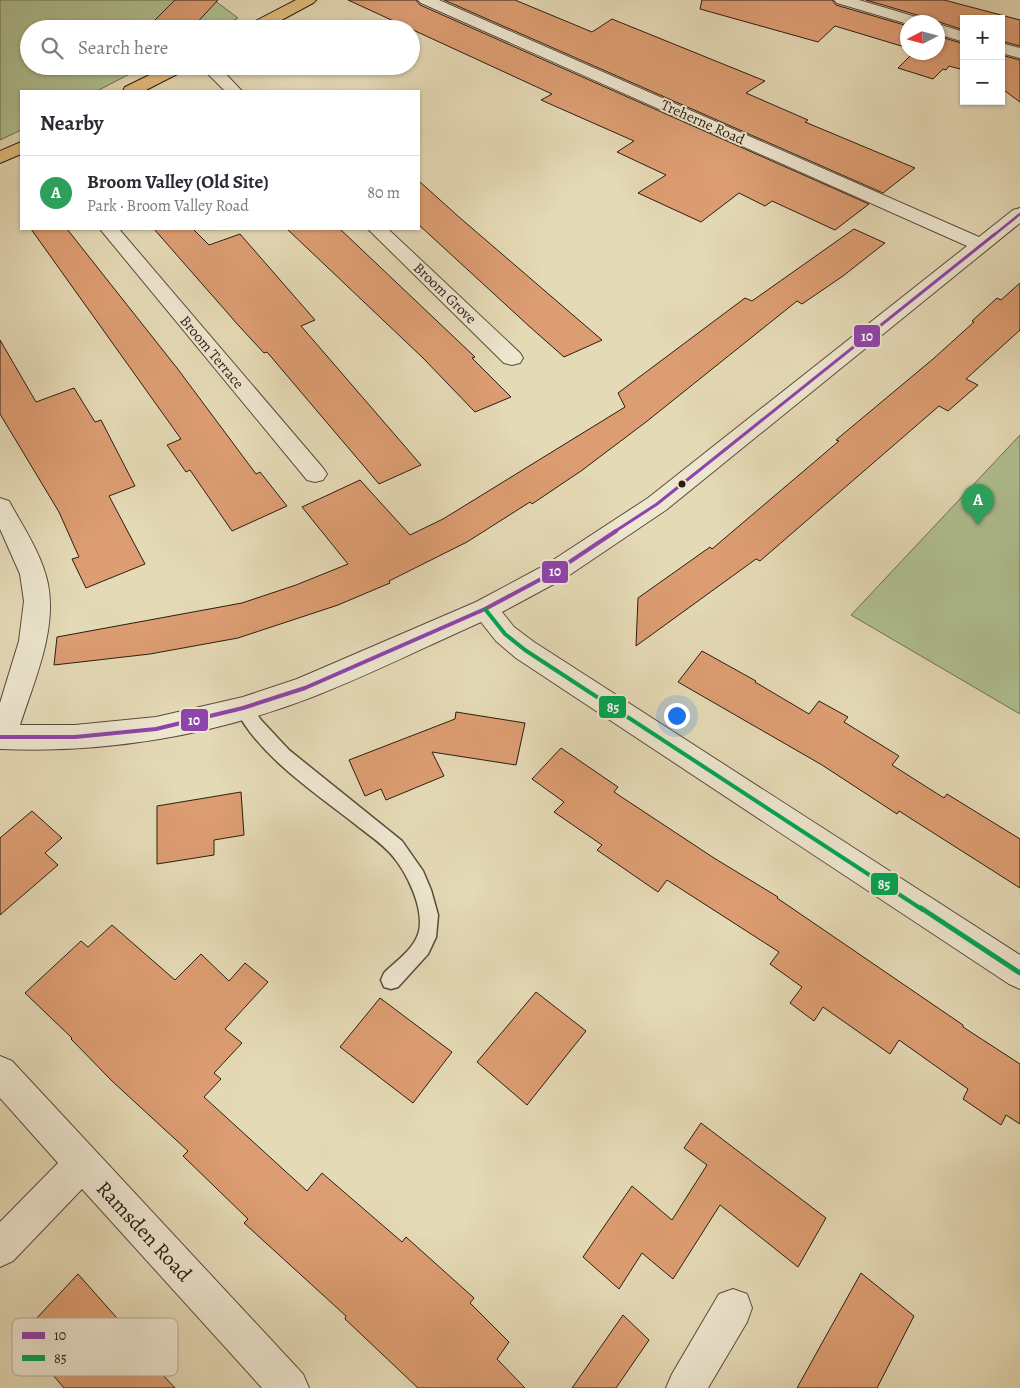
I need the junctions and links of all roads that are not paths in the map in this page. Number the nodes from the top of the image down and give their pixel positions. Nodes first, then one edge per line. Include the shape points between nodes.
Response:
1 (308, 0) edge
2 (426, 0) edge
3 (842, 0) edge
4 (900, 17) edge
5 (269, 20) edge
6 (945, 31) edge
7 (960, 35) edge
8 (1005, 49) edge
9 (1020, 53) edge
10 (163, 75) edge
11 (217, 75) edge
12 (133, 90) edge
13 (233, 90) edge
14 (20, 148) edge
15 (0, 158) edge
16 (1020, 214) edge
17 (110, 230) edge
18 (378, 230) edge
19 (981, 245) junction
20 (512, 358) dead end
21 (315, 474) dead end
22 (0, 507) edge
23 (485, 609) junction
24 (243, 708) junction
25 (1, 738) edge
26 (1020, 972) edge
27 (391, 980) dead end
28 (0, 1073) edge
29 (82, 1164) junction
30 (0, 1248) edge
31 (732, 1308) dead end
32 (289, 1388) edge
33 (686, 1388) edge

1 - 5 main road
2 - 19 street, Treherne Road
3 - 4 street
6 - 7 street
8 - 9 street
10 - 12 main road
11 - 13 street
14 - 15 main road
16 - 19 street
17 - 21 street, Broom Terrace
18 - 20 street, Broom Grove
19 - 23 street via 657,504 556,571
22 - 25 street via 24,549 35,585 36,608 28,656
23 - 24 street via 305,688
23 - 26 street via 505,634 525,650
24 - 25 street via 156,729 76,737
24 - 27 lane via 266,738 305,774 397,848 416,877 427,903 430,922 427,939
28 - 29 street, Ramsden Road
29 - 30 street
29 - 32 street, Ramsden Road
31 - 33 street

